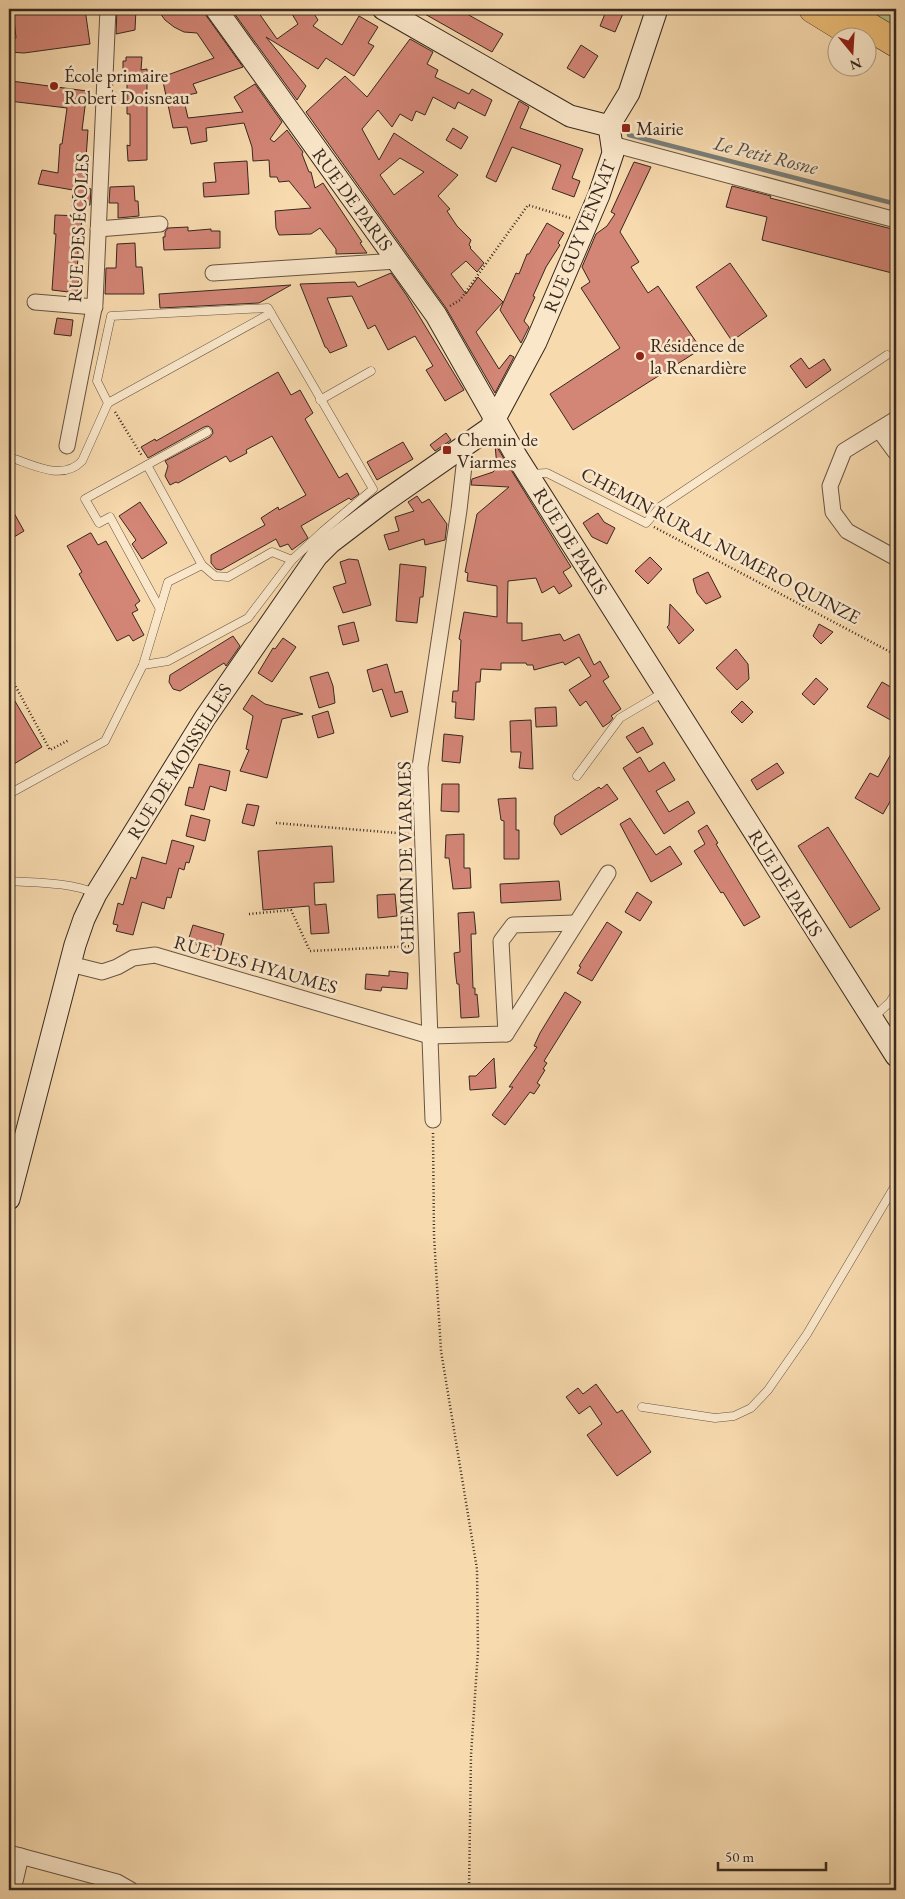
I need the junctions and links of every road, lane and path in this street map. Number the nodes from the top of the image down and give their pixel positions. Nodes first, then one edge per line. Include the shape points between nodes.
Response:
1 (108, 9) edge
2 (216, 9) edge
3 (383, 9) edge
4 (813, 9) edge
5 (839, 9) edge
6 (657, 13) edge
7 (844, 28) edge
8 (896, 43) edge
9 (878, 48) edge
10 (896, 59) edge
11 (611, 135) junction
12 (896, 220) edge
13 (160, 224) dead end
14 (586, 224) junction
15 (98, 229) junction
16 (397, 261) junction
17 (213, 273) dead end
18 (34, 302) dead end
19 (95, 307) junction
20 (271, 313) junction
21 (436, 315) junction
22 (887, 355) dead end
23 (371, 371) dead end
24 (320, 400) junction
25 (108, 403) junction
26 (492, 412) junction
27 (896, 419) edge
28 (879, 430) junction
29 (207, 432) dead end
30 (67, 446) dead end
31 (461, 449) junction
32 (896, 453) edge
33 (9, 457) edge
34 (147, 465) junction
35 (528, 474) junction
36 (646, 523) junction
37 (896, 558) edge
38 (292, 560) junction
39 (202, 565) junction
40 (160, 609) junction
41 (896, 655) edge
42 (144, 666) junction
43 (9, 674) edge
44 (665, 692) junction
45 (69, 740) dead end
46 (577, 776) dead end
47 (9, 794) edge
48 (276, 823) dead end
49 (422, 835) junction
50 (608, 874) dead end
51 (9, 881) edge
52 (96, 894) junction
53 (249, 914) dead end
54 (575, 923) junction
55 (426, 946) junction
56 (70, 964) junction
57 (896, 992) edge
58 (872, 1018) junction
59 (506, 1034) junction
60 (430, 1036) junction
61 (896, 1056) edge
62 (433, 1120) joint
63 (896, 1184) edge
64 (9, 1199) edge
65 (642, 1407) dead end
66 (15, 1855) edge
67 (13, 1890) edge
68 (131, 1890) edge
69 (469, 1890) edge

1 - 15 street, RUE DES ÉCOLES
2 - 16 street, RUE DE PARIS
3 - 11 street via 570,116
4 - 7 highway
5 - 8 highway
6 - 11 street, RUE GUY VENNAT
9 - 10 highway
11 - 12 street
11 - 14 street, RUE GUY VENNAT via 613,153
13 - 15 street
14 - 21 path via 528,205 460,300
14 - 26 street, RUE GUY VENNAT via 536,342 508,397
15 - 19 street, RUE DES ÉCOLES
16 - 17 street
16 - 21 street, RUE DE PARIS
18 - 19 street
19 - 30 street, RUE DES ÉCOLES
20 - 24 lane
20 - 25 lane
20 - 25 lane via 268,308 112,316 97,381
21 - 26 street, RUE DE PARIS
22 - 36 lane via 661,506
23 - 24 lane
24 - 38 lane via 373,489
25 - 33 lane via 82,461 76,467 57,472
25 - 34 path
26 - 31 street, RUE DE MOISSELLES via 490,428
26 - 35 street, RUE DE PARIS
27 - 28 street
28 - 32 street
28 - 37 street via 844,451 830,486 834,512 847,531
29 - 34 lane
31 - 49 street, CHEMIN DE VIARMES via 465,457 459,510 420,767
31 - 52 street, RUE DE MOISSELLES via 381,504 317,556 205,718
34 - 39 lane
34 - 40 lane via 85,499 99,523 110,517
35 - 36 lane, CHEMIN RURAL NUMERO QUINZE via 547,473
35 - 44 street, RUE DE PARIS
36 - 41 path, CHEMIN RURAL NUMERO QUINZE
38 - 39 lane via 272,552 228,577 215,576
38 - 42 lane via 248,618 168,661
39 - 40 lane via 168,582
40 - 42 lane
42 - 47 lane via 106,741
43 - 45 path via 50,750
44 - 46 lane via 620,718
44 - 58 street, RUE DE PARIS
48 - 49 path
49 - 55 street, CHEMIN DE VIARMES
50 - 54 street
51 - 52 lane via 64,885
52 - 56 street, RUE DE MOISSELLES via 84,919
53 - 55 path via 291,910 310,951
54 - 59 street
54 - 59 street via 513,925 501,941
55 - 60 street, CHEMIN DE VIARMES
56 - 60 street, RUE DES HYAUMES via 102,972 117,968 133,958 155,955
56 - 64 street, RUE DE MOISSELLES
57 - 58 lane
58 - 61 street, RUE DE PARIS
59 - 60 street, RUE DES HYAUMES
60 - 62 street, CHEMIN DE VIARMES
62 - 69 path via 434,1236 441,1351 477,1569 478,1651 471,1755
63 - 65 lane via 807,1334 768,1390 751,1408 734,1416 715,1418
66 - 67 street
66 - 68 street via 117,1882

